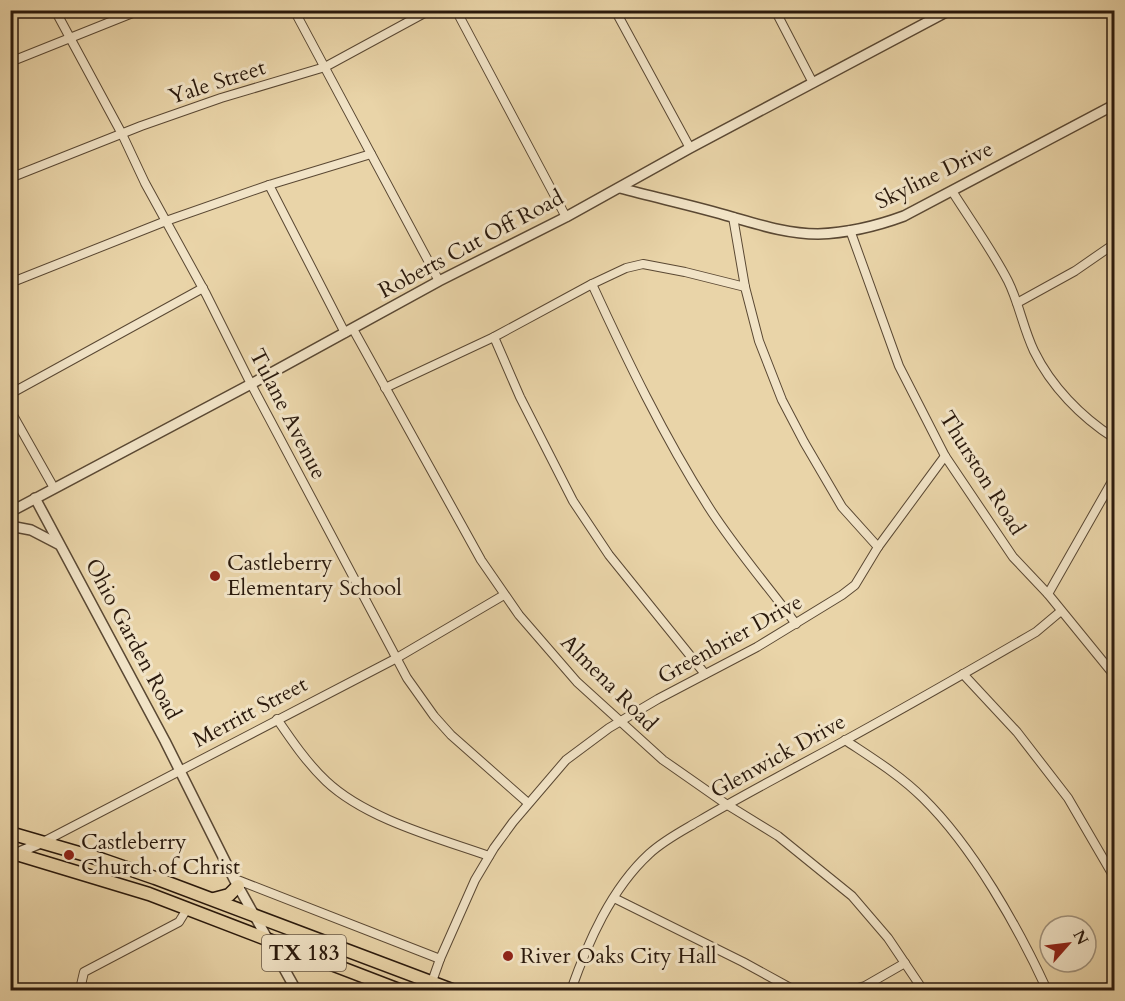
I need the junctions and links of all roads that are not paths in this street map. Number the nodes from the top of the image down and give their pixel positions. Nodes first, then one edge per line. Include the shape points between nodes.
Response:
1 (55, 10) edge
2 (140, 10) edge
3 (294, 10) edge
4 (430, 10) edge
5 (456, 10) edge
6 (615, 10) edge
7 (775, 10) edge
8 (950, 10) edge
9 (937, 14) edge
10 (70, 38) junction
11 (10, 62) edge
12 (325, 67) junction
13 (813, 83) junction
14 (1114, 105) edge
15 (122, 134) junction
16 (690, 148) junction
17 (371, 154) junction
18 (10, 178) edge
19 (269, 185) junction
20 (620, 188) junction
21 (952, 191) junction
22 (566, 217) junction
23 (733, 217) junction
24 (166, 221) junction
25 (850, 230) junction
26 (1114, 244) edge
27 (439, 281) junction
28 (10, 283) edge
29 (592, 284) junction
30 (745, 287) junction
31 (203, 288) junction
32 (1017, 303) junction
33 (349, 331) junction
34 (494, 337) junction
35 (251, 384) junction
36 (385, 388) junction
37 (10, 394) edge
38 (10, 410) edge
39 (1114, 438) edge
40 (945, 456) junction
41 (1114, 478) edge
42 (54, 488) junction
43 (35, 498) junction
44 (10, 512) edge
45 (10, 526) edge
46 (60, 545) junction
47 (878, 548) junction
48 (1047, 594) junction
49 (504, 595) junction
50 (1061, 611) junction
51 (796, 624) junction
52 (395, 658) junction
53 (705, 674) junction
54 (963, 674) junction
55 (1114, 675) edge
56 (277, 719) junction
57 (619, 722) junction
58 (845, 740) junction
59 (180, 771) junction
60 (528, 803) junction
61 (726, 804) junction
62 (10, 833) edge
63 (43, 842) junction
64 (12, 854) edge
65 (489, 856) junction
66 (1114, 878) edge
67 (236, 883) junction
68 (614, 898) junction
69 (214, 899) junction
70 (183, 907) junction
71 (238, 909) junction
72 (254, 915) junction
73 (267, 939) junction
74 (291, 948) junction
75 (349, 951) junction
76 (440, 959) junction
77 (905, 963) junction
78 (1114, 985) edge
79 (430, 986) edge
80 (84, 990) edge
81 (296, 990) edge
82 (399, 990) edge
83 (452, 990) edge
84 (571, 990) edge
85 (794, 990) edge
86 (851, 990) edge
87 (923, 990) edge
88 (1047, 990) edge
89 (1104, 990) edge

1 - 10 street, Tulane Avenue
2 - 10 street
3 - 12 street
4 - 12 street, Yale Street
5 - 22 street
6 - 16 street
7 - 13 street
8 - 9 street, Roberts Cut Off Road
9 - 13 street, Roberts Cut Off Road
10 - 11 street
10 - 15 street, Tulane Avenue
12 - 15 street, Yale Street via 221,98
12 - 17 street
13 - 16 street, Roberts Cut Off Road
14 - 21 street, Skyline Drive
15 - 18 street, Yale Street
15 - 24 street, Tulane Avenue
16 - 20 street, Roberts Cut Off Road
17 - 19 street
17 - 27 street
19 - 24 street
19 - 33 street, Almena Road
20 - 22 street, Roberts Cut Off Road
20 - 23 street, Skyline Drive
21 - 25 street, Skyline Drive via 904,216
21 - 32 street via 1002,268
22 - 27 street, Roberts Cut Off Road
23 - 25 street, Skyline Drive via 757,226 817,234
23 - 30 street
24 - 28 street
24 - 31 street, Tulane Avenue
25 - 40 street, Thurston Road via 899,366
26 - 32 street
27 - 33 street, Roberts Cut Off Road
29 - 30 street via 644,264
29 - 34 street
29 - 51 street via 670,445 710,509
30 - 47 street via 759,341 782,399 842,507
31 - 35 street, Tulane Avenue
31 - 37 street
32 - 39 street via 1033,349 1049,377 1092,424
33 - 35 street, Roberts Cut Off Road
33 - 36 street, Almena Road
34 - 36 street
34 - 53 street via 573,501 609,555
35 - 42 street, Roberts Cut Off Road
35 - 52 street, Tulane Avenue
36 - 49 street, Almena Road
38 - 42 street
40 - 47 street, Greenbrier Drive
40 - 48 street, Thurston Road via 1013,557
41 - 48 street
42 - 43 street, Roberts Cut Off Road
43 - 44 street, Roberts Cut Off Road
43 - 46 street, Ohio Garden Road
45 - 46 street via 31,530
46 - 59 street, Ohio Garden Road
47 - 51 street, Greenbrier Drive via 855,585
48 - 50 street, Thurston Road
49 - 52 street, Merritt Street
49 - 57 street, Almena Road via 577,682
50 - 54 street, Glenwick Drive via 1036,632
50 - 55 street, Thurston Road
51 - 53 street, Greenbrier Drive
52 - 56 street, Merritt Street
52 - 60 street, Tulane Avenue via 451,735
53 - 57 street, Greenbrier Drive
54 - 58 street, Glenwick Drive
54 - 66 street via 1017,732 1068,798
56 - 59 street, Merritt Street
56 - 65 street via 327,782 353,801 403,825
57 - 60 street, Greenbrier Drive via 566,760
57 - 61 street, Almena Road via 663,760
58 - 61 street, Glenwick Drive
58 - 88 street via 923,798 963,843 1034,961
59 - 63 street, Merritt Street
59 - 67 street, Ohio Garden Road
60 - 65 street, Greenbrier Drive
61 - 68 street, Glenwick Drive via 651,852
61 - 77 street, Almena Road via 778,836 852,896
62 - 63 main road, TX 183
63 - 64 street, Merritt Street
63 - 69 main road, TX 183
64 - 70 main road, TX 183
65 - 76 street, Greenbrier Drive
67 - 69 main road via 229,895
67 - 72 street, Ohio Garden Road
67 - 76 street
68 - 84 street, Glenwick Drive
68 - 85 street
69 - 71 main road, TX 183
70 - 71 main road via 187,902 228,917
70 - 73 main road, TX 183
70 - 80 street via 179,922 84,972
71 - 72 main road, TX 183
72 - 73 street, Ohio Garden Road
72 - 75 main road, TX 183
73 - 74 main road, TX 183
73 - 81 street, Ohio Garden Road
74 - 75 main road via 288,941 297,937 342,956
74 - 82 main road, TX 183
75 - 79 main road, TX 183
76 - 79 street, Greenbrier Drive
77 - 86 street
77 - 87 street, Almena Road
78 - 89 street
79 - 83 main road, TX 183

